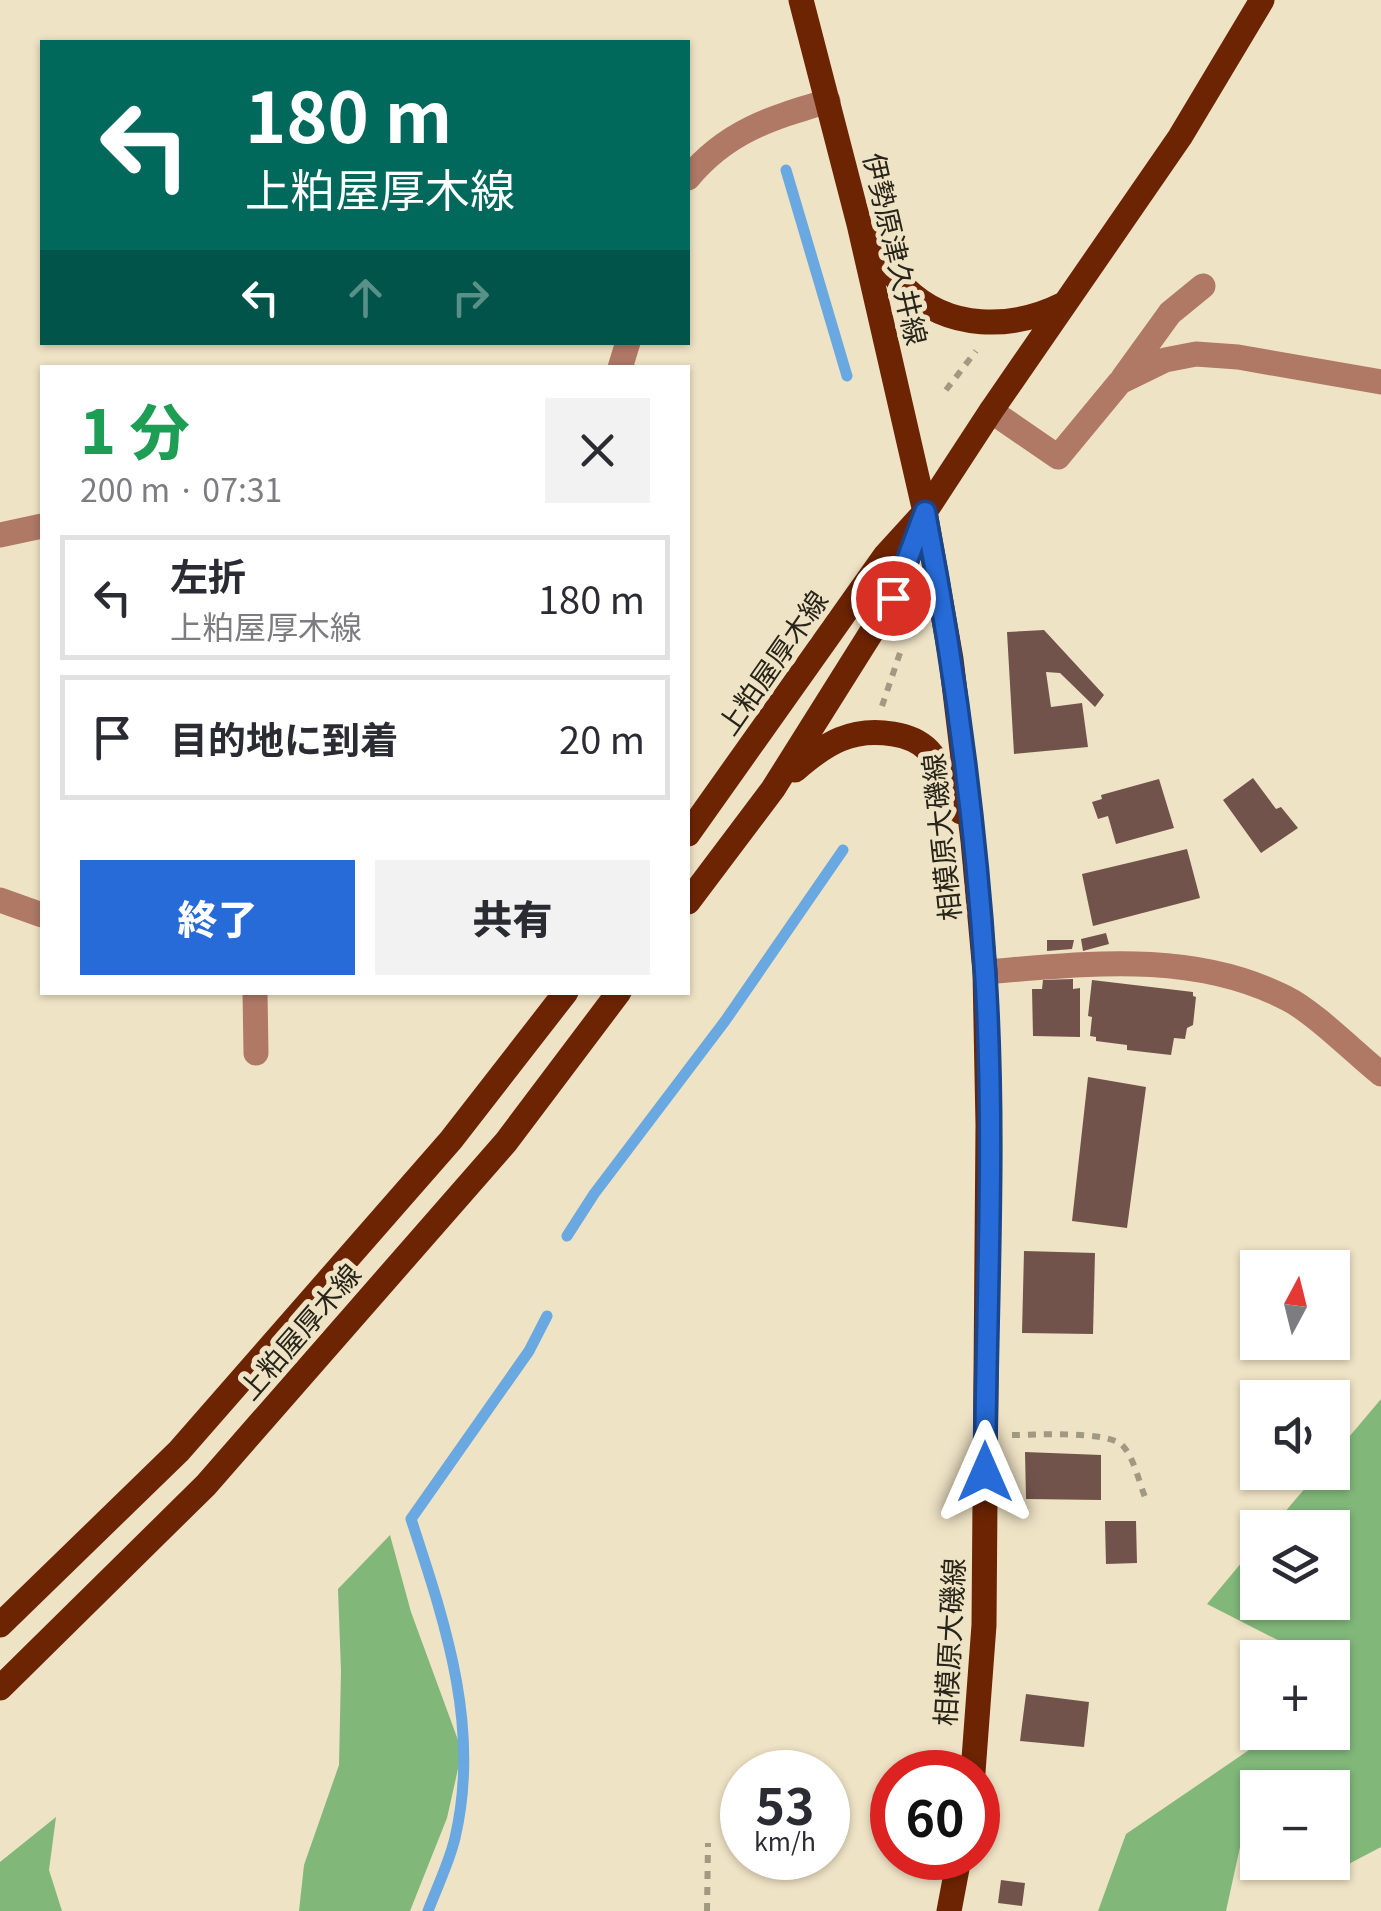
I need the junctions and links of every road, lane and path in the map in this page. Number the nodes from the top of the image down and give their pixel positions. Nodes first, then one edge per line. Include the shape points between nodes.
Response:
1 (801, 0) edge
2 (1262, 0) edge
3 (828, 101) junction
4 (690, 175) edge
5 (859, 224) junction
6 (1203, 286) dead end
7 (1066, 303) junction
8 (976, 350) dead end
9 (1120, 382) junction
10 (1381, 382) edge
11 (946, 390) dead end
12 (990, 411) junction
13 (925, 512) junction
14 (40, 526) edge
15 (0, 535) edge
16 (902, 646) dead end
17 (882, 706) dead end
18 (772, 790) junction
19 (690, 831) edge
20 (973, 841) junction
21 (690, 899) edge
22 (0, 900) edge
23 (40, 914) edge
24 (985, 972) junction
25 (254, 995) edge
26 (564, 995) edge
27 (617, 995) edge
28 (256, 1052) dead end
29 (1381, 1074) edge
30 (1011, 1435) dead end
31 (1145, 1498) dead end
32 (0, 1626) edge
33 (0, 1688) edge
34 (975, 1750) edge
35 (708, 1843) dead end
36 (955, 1880) edge
37 (707, 1911) edge
38 (950, 1911) edge

1 - 3 main road, 伊勢原津久井線
2 - 7 main road via 1180,138
3 - 4 street via 748,127 707,154
3 - 5 main road, 伊勢原津久井線
5 - 7 main road via 904,287 952,318 1023,321
5 - 13 main road, 伊勢原津久井線
6 - 9 street via 1170,313
7 - 12 main road
8 - 11 path
9 - 10 street via 1165,360 1196,354
9 - 12 street via 1058,457
12 - 13 main road
13 - 18 main road via 893,598
13 - 19 main road, 上粕屋厚木線 via 886,556
13 - 20 main road, 相模原大磯線
14 - 15 street
16 - 17 path
18 - 20 main road via 848,734 906,736 927,749 945,774
18 - 21 main road
20 - 24 main road, 相模原大磯線
22 - 23 street
24 - 29 street via 1152,962 1226,974 1288,998
24 - 34 main road, 相模原大磯線 via 984,1625
25 - 28 street
26 - 32 main road, 上粕屋厚木線 via 451,1140 179,1451
27 - 33 main road, 上粕屋厚木線 via 506,1142 206,1484
30 - 31 path via 1117,1441
35 - 37 path
36 - 38 main road

